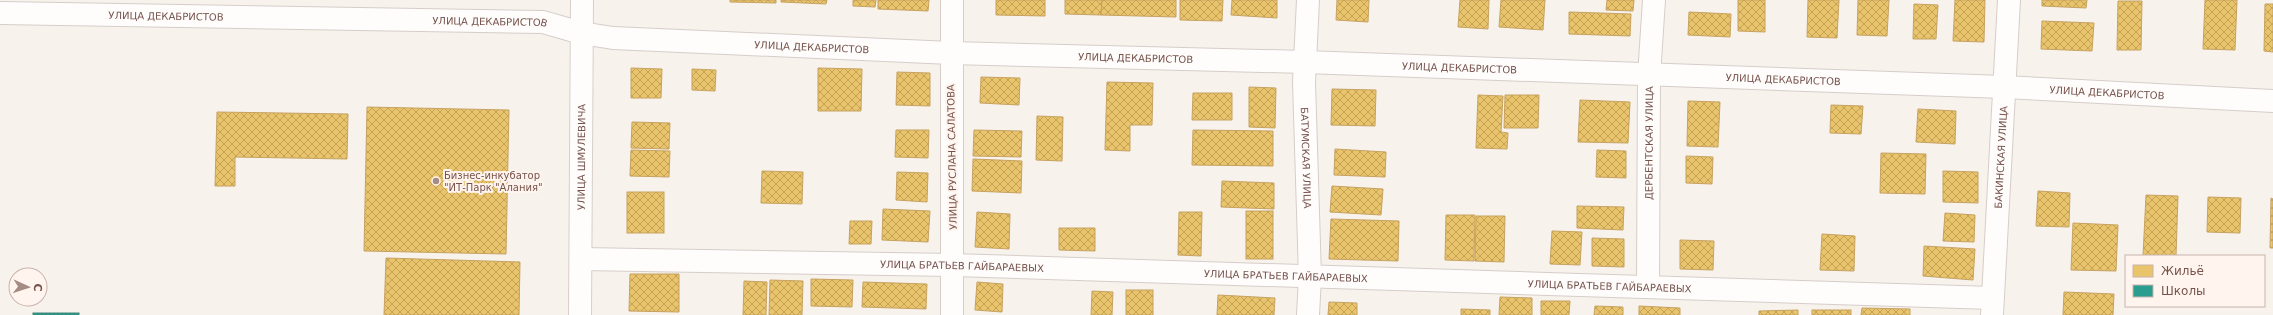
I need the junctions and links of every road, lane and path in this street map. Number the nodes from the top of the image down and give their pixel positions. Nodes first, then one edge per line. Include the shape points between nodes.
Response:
1 (582, 0) edge
2 (952, 0) edge
3 (1308, 0) edge
4 (1654, 0) edge
5 (2009, 0) edge
6 (0, 13) edge
7 (581, 33) junction
8 (951, 53) junction
9 (1305, 62) junction
10 (1650, 76) junction
11 (2004, 87) junction
12 (2273, 101) edge
13 (581, 259) junction
14 (953, 265) junction
15 (1310, 277) junction
16 (1648, 287) junction
17 (1992, 307) edge
18 (580, 315) edge
19 (952, 315) edge
20 (1308, 315) edge

1 - 7 street, УЛИЦА ШМУЛЕВИЧА
2 - 8 street, УЛИЦА РУСЛАНА САЛАТОВА
3 - 9 street, БАТУМСКАЯ УЛИЦА
4 - 10 street, ДЕРБЕНТСКАЯ УЛИЦА
5 - 11 street, БАКИНСКАЯ УЛИЦА
6 - 7 street, УЛИЦА ДЕКАБРИСТОВ via 543,22
7 - 8 street, УЛИЦА ДЕКАБРИСТОВ via 613,38
7 - 13 street, УЛИЦА ШМУЛЕВИЧА
8 - 9 street, УЛИЦА ДЕКАБРИСТОВ
8 - 14 street, УЛИЦА РУСЛАНА САЛАТОВА
9 - 10 street, УЛИЦА ДЕКАБРИСТОВ
9 - 15 street, БАТУМСКАЯ УЛИЦА
10 - 11 street, УЛИЦА ДЕКАБРИСТОВ
10 - 16 street, ДЕРБЕНТСКАЯ УЛИЦА
11 - 12 street, УЛИЦА ДЕКАБРИСТОВ
11 - 17 street, БАКИНСКАЯ УЛИЦА
13 - 14 street, УЛИЦА БРАТЬЕВ ГАЙБАРАЕВЫХ
13 - 18 street, УЛИЦА ШМУЛЕВИЧА
14 - 15 street, УЛИЦА БРАТЬЕВ ГАЙБАРАЕВЫХ
14 - 19 street, УЛИЦА РУСЛАНА САЛАТОВА
15 - 16 street, УЛИЦА БРАТЬЕВ ГАЙБАРАЕВЫХ
15 - 20 street, БАТУМСКАЯ УЛИЦА
16 - 17 street, УЛИЦА БРАТЬЕВ ГАЙБАРАЕВЫХ

